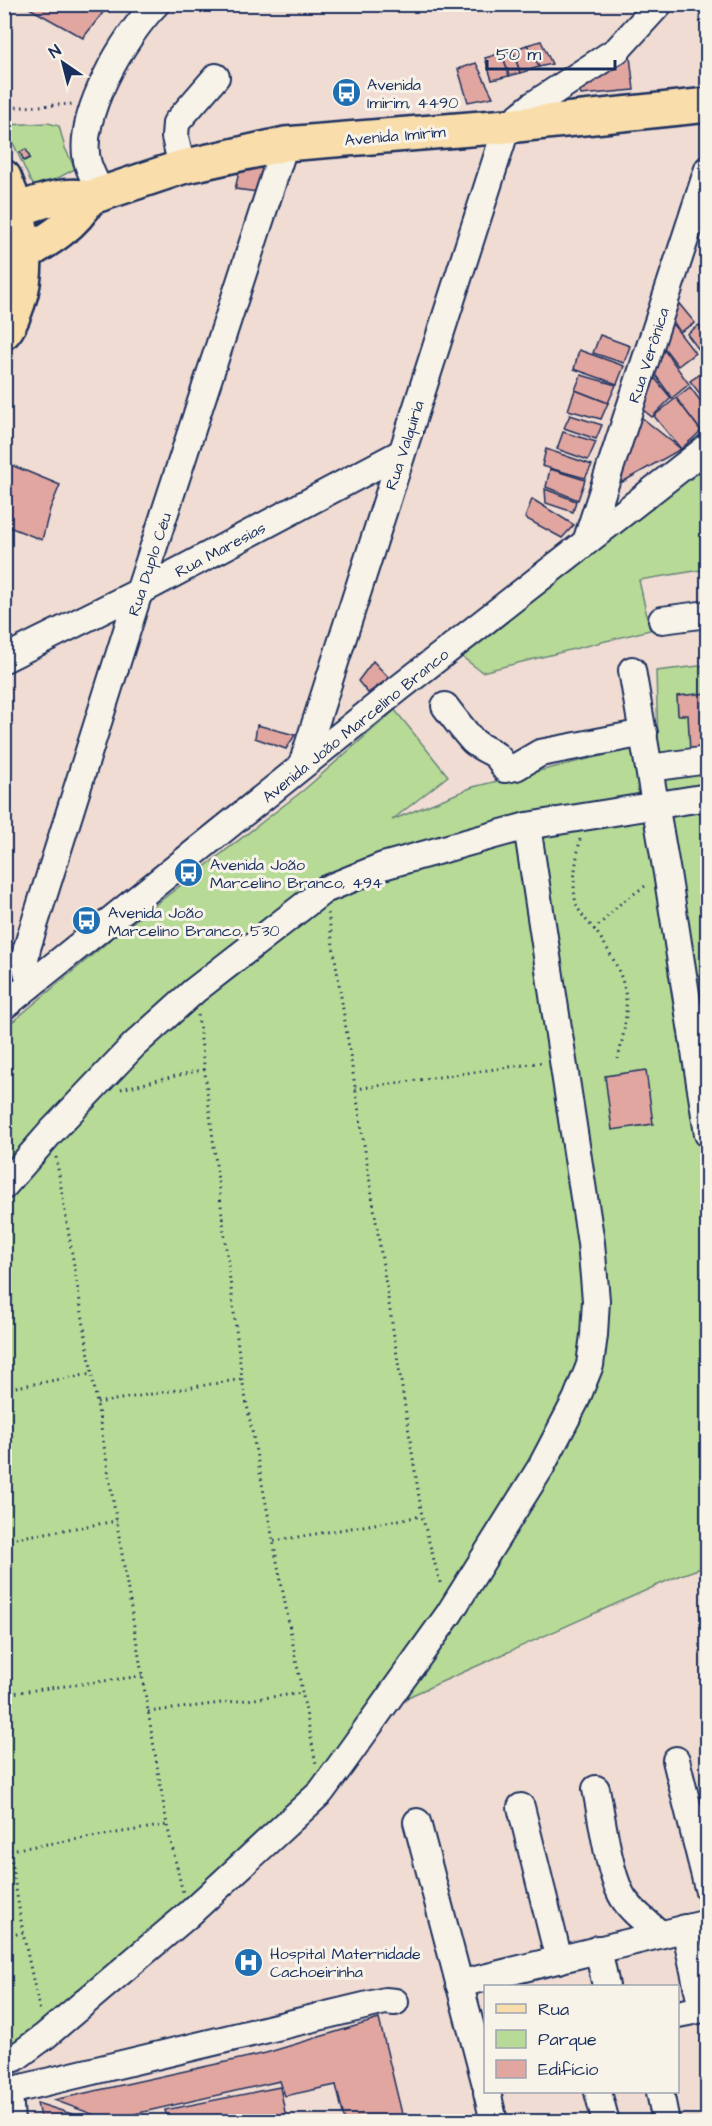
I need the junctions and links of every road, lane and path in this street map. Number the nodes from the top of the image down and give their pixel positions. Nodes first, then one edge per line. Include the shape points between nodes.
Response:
1 (659, 4) edge
2 (150, 6) edge
3 (216, 77) dead end
4 (563, 87) junction
5 (94, 102) junction
6 (708, 105) edge
7 (4, 108) edge
8 (575, 119) junction
9 (507, 126) junction
10 (285, 144) junction
11 (183, 167) junction
12 (708, 169) edge
13 (4, 177) edge
14 (95, 196) junction
15 (11, 213) edge
16 (15, 259) edge
17 (4, 332) edge
18 (708, 447) edge
19 (401, 453) junction
20 (587, 539) junction
21 (139, 592) junction
22 (708, 614) edge
23 (662, 620) dead end
24 (4, 659) edge
25 (632, 670) dead end
26 (445, 706) dead end
27 (644, 733) junction
28 (708, 760) edge
29 (302, 765) junction
30 (650, 768) junction
31 (708, 797) edge
32 (656, 806) junction
33 (585, 816) junction
34 (527, 826) junction
35 (667, 873) junction
36 (324, 891) junction
37 (594, 930) junction
38 (30, 985) junction
39 (194, 991) junction
40 (4, 1006) edge
41 (563, 1059) junction
42 (618, 1059) dead end
43 (206, 1069) junction
44 (355, 1089) junction
45 (84, 1098) junction
46 (51, 1132) junction
47 (708, 1134) edge
48 (4, 1186) edge
49 (92, 1374) junction
50 (242, 1379) junction
51 (4, 1389) edge
52 (97, 1403) junction
53 (422, 1516) junction
54 (117, 1521) junction
55 (4, 1540) edge
56 (274, 1542) junction
57 (449, 1614) junction
58 (142, 1676) junction
59 (303, 1693) junction
60 (4, 1694) edge
61 (148, 1712) junction
62 (676, 1760) dead end
63 (596, 1789) dead end
64 (321, 1792) junction
65 (521, 1807) dead end
66 (4, 1813) edge
67 (417, 1822) dead end
68 (167, 1825) junction
69 (10, 1850) junction
70 (708, 1888) edge
71 (188, 1915) junction
72 (697, 1926) edge
73 (23, 1933) junction
74 (660, 1934) junction
75 (4, 1936) edge
76 (598, 1949) junction
77 (559, 1960) junction
78 (502, 1980) edge
79 (459, 1984) junction
80 (606, 1985) edge
81 (395, 2002) dead end
82 (696, 2010) edge
83 (45, 2036) junction
84 (4, 2061) edge
85 (484, 2070) edge
86 (7, 2091) edge
87 (487, 2093) edge
88 (599, 2093) edge
89 (660, 2093) edge
90 (12, 2121) edge
91 (494, 2121) edge
92 (606, 2121) edge
93 (666, 2121) edge

1 - 4 street via 617,50
2 - 5 street
3 - 11 street via 176,123 175,137
4 - 8 street via 564,100
4 - 9 street
5 - 7 path
5 - 14 street via 86,151
6 - 8 main road, Avenida Imirim
8 - 9 main road, Avenida Imirim
9 - 10 main road, Avenida Imirim
9 - 19 street, Rua Valquiria
10 - 11 main road, Avenida Imirim
10 - 21 street, Rua Duplo Céu
11 - 14 main road, Avenida Imirim
12 - 20 street, Rua Verônica
13 - 15 main road
14 - 15 main road, Avenida Imirim via 58,197
14 - 16 main road via 67,226
15 - 16 main road
16 - 17 main road via 24,285 11,324
18 - 20 street, Avenida João Marcelino Branco
19 - 21 street, Rua Maresias
19 - 29 street, Rua Valquiria
20 - 29 street, Avenida João Marcelino Branco
21 - 24 street, Rua Maresias
21 - 38 street, Rua Duplo Céu via 27,948 25,961
22 - 23 street
25 - 27 street
26 - 27 street via 475,743 495,753 505,769 540,753
27 - 30 street
28 - 30 street
29 - 38 street, Avenida João Marcelino Branco
30 - 32 street
31 - 32 street
32 - 33 street
32 - 35 street
33 - 34 street
33 - 37 path via 574,889 577,904
34 - 36 street via 383,866
34 - 41 street
35 - 37 path via 621,903
35 - 47 street
36 - 39 street
36 - 44 path
37 - 42 path via 625,988 627,1022
38 - 40 street, Avenida João Marcelino Branco
39 - 43 path
39 - 45 street via 134,1045
41 - 44 path
41 - 57 street via 594,1277 596,1300 590,1365 541,1467
43 - 45 path
43 - 50 path
44 - 53 path
45 - 46 street
46 - 48 street
46 - 49 path
49 - 51 path
49 - 52 path
50 - 52 path
50 - 56 path
52 - 54 path
53 - 56 path
53 - 57 path
54 - 55 path
54 - 58 path
56 - 59 path
57 - 64 street
58 - 60 path
58 - 61 path
59 - 61 path
59 - 64 path
61 - 68 path
62 - 70 street
63 - 74 street via 621,1895
64 - 71 street
65 - 77 street
66 - 69 path
67 - 79 street
68 - 69 path
68 - 71 path
69 - 73 path
71 - 83 street
72 - 74 street
72 - 82 street
73 - 75 path
73 - 83 path
74 - 76 street
76 - 77 street
76 - 80 street
77 - 78 street
78 - 79 street
79 - 85 street
81 - 86 street via 385,2001
83 - 84 street via 15,2058
86 - 90 street
87 - 91 street
88 - 92 street
89 - 93 street

